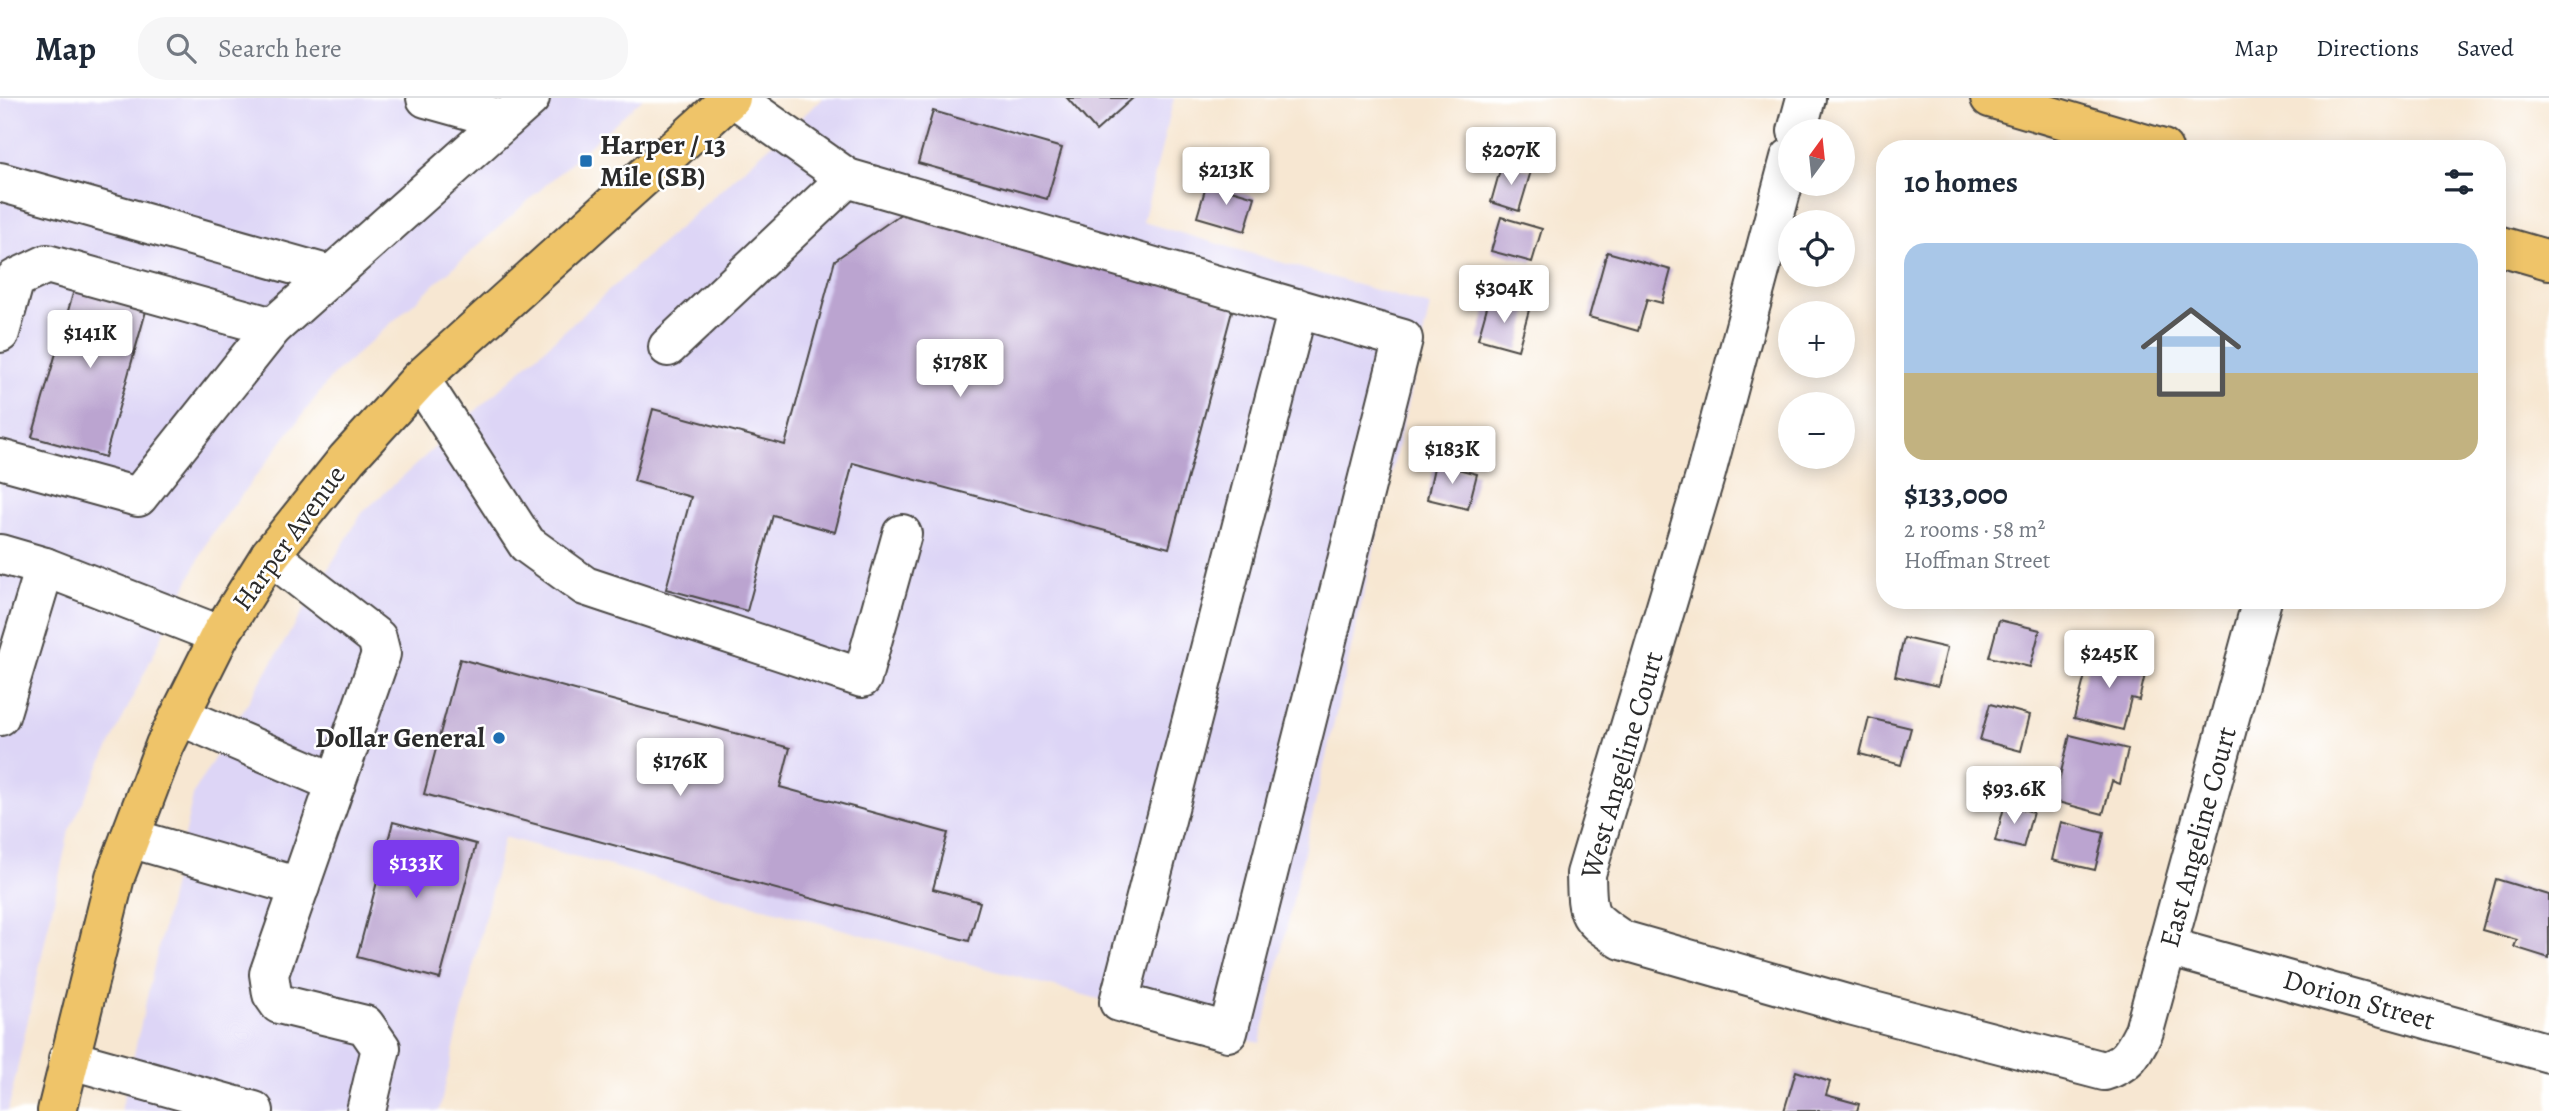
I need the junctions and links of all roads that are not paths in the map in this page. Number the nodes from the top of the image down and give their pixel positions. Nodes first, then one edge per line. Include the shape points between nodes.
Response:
1 (426, 98) edge
2 (732, 98) edge
3 (1806, 98) edge
4 (1990, 98) edge
5 (517, 109) edge
6 (2071, 110) edge
7 (1800, 119) edge
8 (2142, 140) edge
9 (847, 178) junction
10 (0, 181) edge
11 (1780, 196) edge
12 (2506, 248) edge
13 (2549, 260) edge
14 (330, 275) junction
15 (1298, 308) junction
16 (273, 327) junction
17 (0, 333) edge
18 (668, 347) dead end
19 (420, 379) junction
20 (0, 459) edge
21 (902, 534) dead end
22 (0, 554) edge
23 (270, 555) junction
24 (45, 567) junction
25 (2260, 609) edge
26 (220, 635) junction
27 (0, 716) edge
28 (180, 716) junction
29 (336, 783) junction
30 (130, 838) junction
31 (300, 887) junction
32 (2168, 947) junction
33 (2549, 1053) edge
34 (68, 1059) junction
35 (2120, 1066) joint
36 (57, 1111) edge
37 (254, 1111) edge
38 (366, 1111) edge

1 - 5 street
2 - 9 street
2 - 19 main road, Harper Avenue
3 - 7 street
4 - 6 main road
5 - 14 street
6 - 8 main road
9 - 15 street
9 - 18 street
10 - 14 street
11 - 35 street, West Angeline Court via 1706,473 1586,874 1587,909 1597,924 1622,940 1850,1006 2104,1071
12 - 13 main road
14 - 16 street
15 - 15 street via 1403,339 1228,1032 1119,1002
16 - 17 street via 47,264 15,279
16 - 20 street via 138,497
19 - 21 street via 527,544 585,586 816,664 862,678
19 - 23 main road, Harper Avenue via 347,459
22 - 24 street
23 - 26 main road, Harper Avenue
23 - 29 street via 377,638 381,654
24 - 26 street
24 - 27 street
25 - 32 street, East Angeline Court
26 - 28 main road, Harper Avenue
28 - 29 street
28 - 30 main road, Harper Avenue
29 - 31 street
30 - 31 street
30 - 34 main road, Harper Avenue via 115,877
31 - 38 street via 269,974 272,994 279,1003 365,1025 375,1036 381,1048
32 - 33 street, Dorion Street
32 - 35 street, East Angeline Court via 2144,1031
34 - 36 main road, Harper Avenue
34 - 37 street

